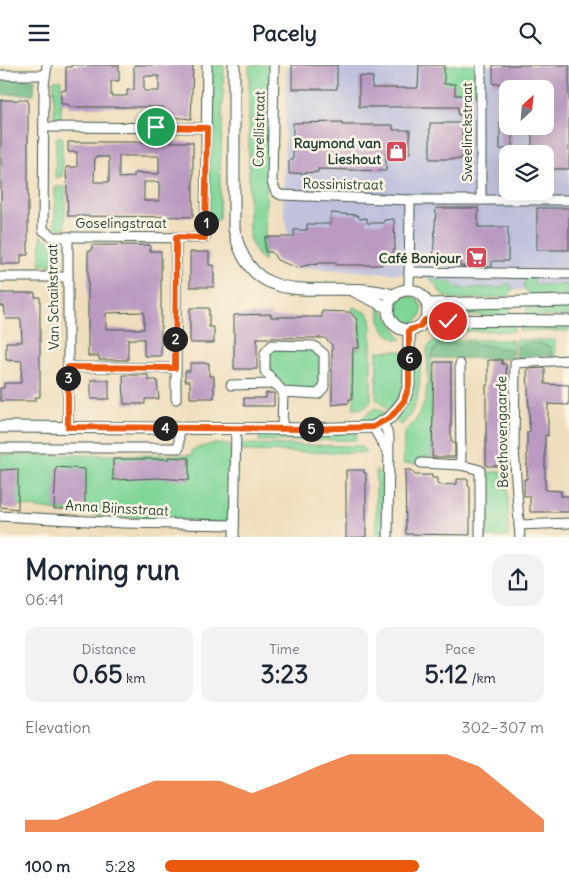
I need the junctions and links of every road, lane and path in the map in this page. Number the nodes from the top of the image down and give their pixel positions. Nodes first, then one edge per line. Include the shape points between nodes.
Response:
1 (47, 65) edge
2 (207, 65) edge
3 (234, 65) edge
4 (274, 65) edge
5 (481, 65) edge
6 (0, 75) edge
7 (45, 75) junction
8 (44, 127) junction
9 (207, 128) junction
10 (276, 192) joint
11 (410, 200) junction
12 (481, 200) junction
13 (569, 200) edge
14 (68, 237) junction
15 (176, 237) junction
16 (409, 272) junction
17 (569, 274) edge
18 (0, 277) edge
19 (68, 277) junction
20 (348, 289) junction
21 (409, 290) junction
22 (395, 296) junction
23 (518, 301) junction
24 (569, 301) edge
25 (427, 305) junction
26 (389, 308) junction
27 (425, 320) junction
28 (518, 321) junction
29 (569, 321) edge
30 (409, 330) junction
31 (569, 360) edge
32 (460, 365) dead end
33 (68, 367) junction
34 (175, 368) junction
35 (275, 384) junction
36 (231, 385) dead end
37 (283, 392) junction
38 (176, 399) dead end
39 (378, 424) junction
40 (0, 427) edge
41 (68, 427) junction
42 (179, 428) junction
43 (236, 428) junction
44 (282, 429) junction
45 (0, 448) edge
46 (421, 463) dead end
47 (461, 465) junction
48 (0, 516) edge
49 (569, 523) edge
50 (234, 525) junction
51 (519, 525) junction
52 (234, 537) edge
53 (388, 537) edge
54 (480, 537) edge
55 (520, 537) edge

1 - 7 street, Van Schaikstraat
2 - 9 street
3 - 20 street via 234,229 246,264 261,278 292,289
4 - 10 street, Corellistraat via 272,182
5 - 12 street, Sweelinckstraat
6 - 7 street
7 - 8 street, Van Schaikstraat
8 - 9 street
8 - 14 street, Van Schaikstraat via 43,230 53,237
9 - 15 street, Goselingstraat via 205,238
10 - 11 street, Rossinistraat via 286,197
11 - 12 street, Rossinistraat
11 - 16 street
12 - 13 street, Rossinistraat
14 - 15 street, Goselingstraat
14 - 19 street, Van Schaikstraat
15 - 34 street
16 - 17 street
16 - 21 street
18 - 19 street
19 - 33 street, Van Schaikstraat
20 - 22 street via 376,290
20 - 26 street
21 - 22 street
21 - 25 street via 420,294
22 - 26 street
23 - 24 street
23 - 25 street
23 - 28 street
25 - 27 street
26 - 30 street via 394,323
27 - 28 street
27 - 30 street via 419,327
28 - 29 street
30 - 39 street via 409,385 404,401 396,412
31 - 51 street, Beethovengaarde via 515,363 514,448
32 - 47 street
33 - 34 street
33 - 41 street, Van Schaikstraat
34 - 38 street
35 - 36 street
35 - 37 street
35 - 37 street via 265,371 265,353 272,345 314,346 324,354 324,387 318,394
37 - 44 street
39 - 44 street
39 - 53 street via 388,453
40 - 41 street
41 - 42 street
42 - 43 street
42 - 45 street via 179,448
43 - 44 street
43 - 50 street
46 - 47 street, Beethovengaarde
47 - 54 street, Beethovengaarde via 480,470
48 - 50 street, Anna Bijnsstraat
49 - 51 street
50 - 52 street
51 - 55 street, Beethovengaarde

